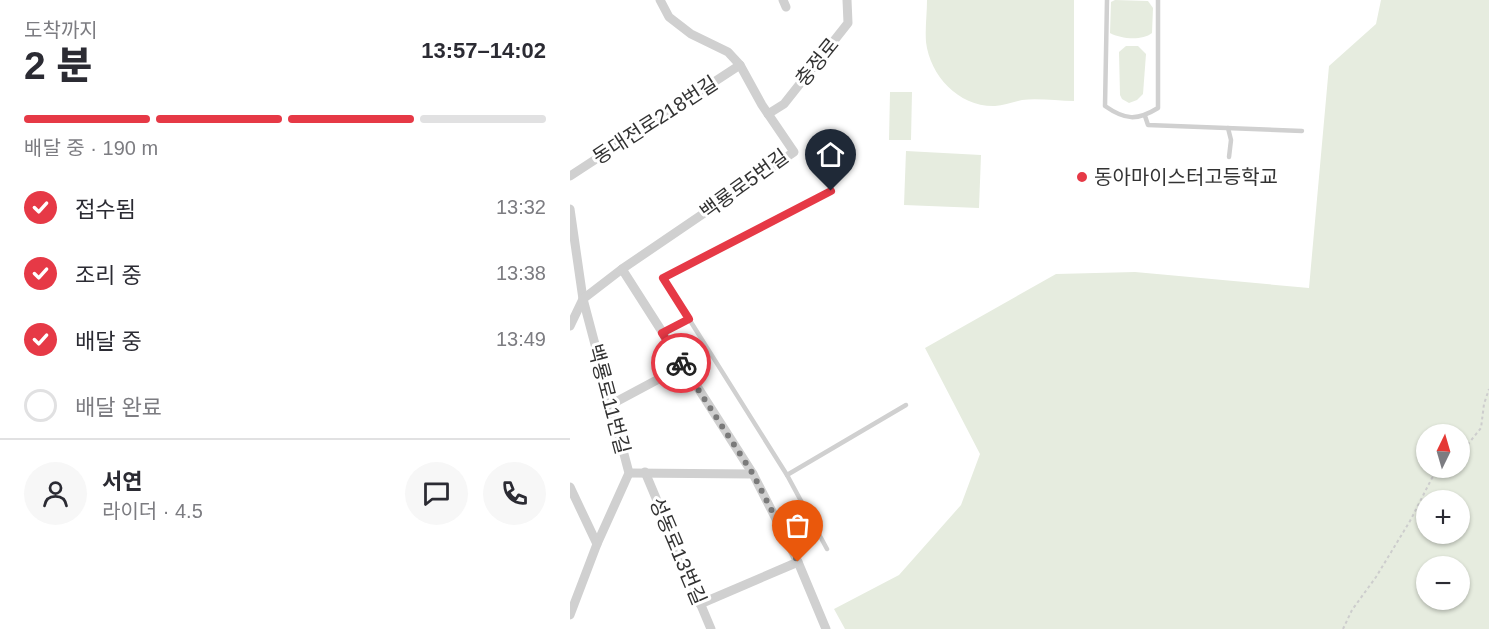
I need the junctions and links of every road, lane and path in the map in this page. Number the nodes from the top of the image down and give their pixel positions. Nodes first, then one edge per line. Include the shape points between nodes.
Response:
1 (660, 0) edge
2 (847, 0) edge
3 (1107, 0) edge
4 (1158, 0) edge
5 (740, 65) junction
6 (768, 114) junction
7 (1145, 116) junction
8 (1228, 128) junction
9 (1302, 131) dead end
10 (1229, 157) dead end
11 (570, 176) edge
12 (831, 191) dead end
13 (570, 209) edge
14 (622, 269) junction
15 (583, 299) junction
16 (689, 319) junction
17 (570, 327) edge
18 (662, 333) junction
19 (683, 366) junction
20 (1489, 389) edge
21 (610, 405) junction
22 (906, 405) dead end
23 (1470, 442) edge
24 (645, 472) junction
25 (629, 473) junction
26 (753, 474) junction
27 (787, 476) junction
28 (1432, 478) edge
29 (570, 487) edge
30 (597, 544) junction
31 (827, 549) dead end
32 (798, 562) junction
33 (700, 604) junction
34 (570, 615) edge
35 (711, 629) edge
36 (826, 629) edge
37 (1343, 629) edge

1 - 5 street, 백룡로5번길 via 669,18 728,52
2 - 6 street, 충정로 via 848,23 784,104
3 - 7 lane via 1106,106 1130,118
4 - 7 lane via 1158,108
5 - 6 street, 백룡로5번길
5 - 11 street, 동대전로218번길
6 - 14 street, 백룡로5번길 via 794,152
7 - 8 lane via 1148,125
8 - 9 lane
8 - 10 lane
12 - 16 lane via 663,278
13 - 15 street, 백룡로11번길
14 - 15 street, 백룡로5번길
14 - 18 street
15 - 17 street, 백룡로5번길
15 - 21 street, 백룡로11번길
16 - 18 lane
16 - 27 lane
18 - 19 street
19 - 21 street
19 - 26 street
20 - 23 path via 1481,428
21 - 25 street, 백룡로11번길
22 - 27 lane
24 - 25 street
24 - 26 street
24 - 33 street, 성동로13번길
25 - 30 street, 백룡로11번길
26 - 32 street
27 - 31 lane
28 - 37 path
29 - 30 street
30 - 34 street, 백룡로11번길
32 - 33 street
32 - 36 street
33 - 35 street, 성동로13번길

